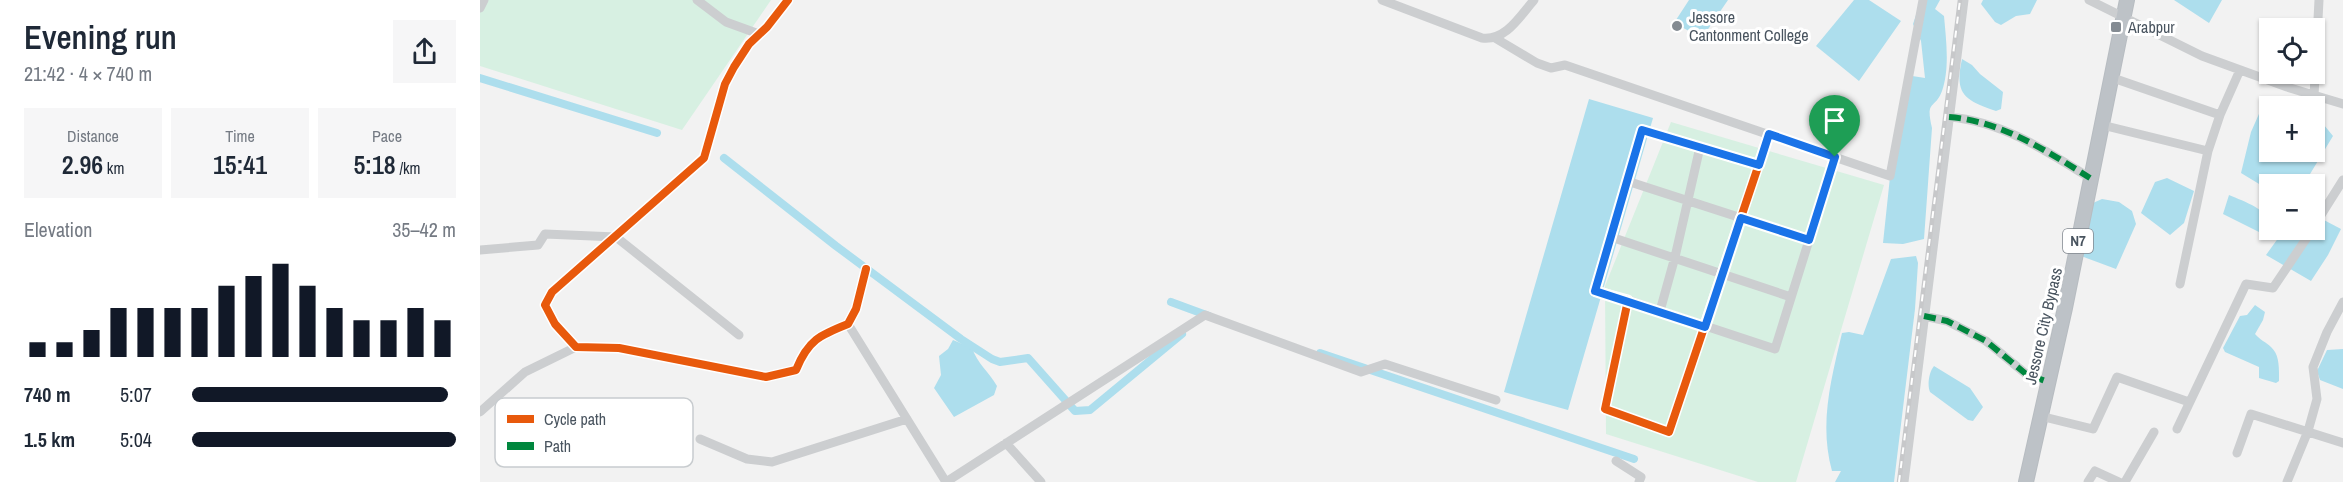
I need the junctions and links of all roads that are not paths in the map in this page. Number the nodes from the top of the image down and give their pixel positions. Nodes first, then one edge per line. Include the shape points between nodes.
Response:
1 (484, 0) edge
2 (697, 0) edge
3 (788, 0) edge
4 (1383, 0) edge
5 (1412, 0) edge
6 (1534, 0) edge
7 (1923, 0) edge
8 (1964, 0) edge
9 (2089, 0) edge
10 (2127, 0) edge
11 (2319, 0) edge
12 (480, 8) edge
13 (1405, 8) junction
14 (2123, 19) junction
15 (759, 34) junction
16 (1495, 38) junction
17 (2240, 70) junction
18 (2113, 78) junction
19 (2314, 96) joint
20 (2325, 99) edge
21 (2343, 104) edge
22 (2220, 115) junction
23 (1949, 117) junction
24 (2102, 124) junction
25 (1769, 134) junction
26 (1700, 147) junction
27 (2208, 151) junction
28 (1835, 157) junction
29 (1759, 165) junction
30 (2090, 178) junction
31 (2343, 180) edge
32 (1627, 182) junction
33 (1688, 201) junction
34 (2325, 209) edge
35 (1741, 218) junction
36 (616, 237) junction
37 (1611, 237) junction
38 (1809, 240) junction
39 (2305, 240) edge
40 (480, 250) edge
41 (1675, 257) junction
42 (866, 269) dead end
43 (1722, 274) junction
44 (2180, 284) dead end
45 (1791, 297) junction
46 (1628, 300) junction
47 (2343, 302) edge
48 (1660, 311) junction
49 (1924, 316) junction
50 (848, 324) junction
51 (1705, 327) junction
52 (739, 335) dead end
53 (576, 347) junction
54 (2048, 382) junction
55 (496, 398) edge
56 (495, 399) edge
57 (1496, 400) dead end
58 (2189, 402) junction
59 (480, 412) edge
60 (2040, 416) junction
61 (907, 418) junction
62 (2177, 429) dead end
63 (2308, 431) junction
64 (2154, 432) dead end
65 (700, 439) dead end
66 (1006, 443) junction
67 (2343, 443) edge
68 (2237, 453) dead end
69 (1616, 461) dead end
70 (946, 482) edge
71 (1041, 482) edge
72 (1639, 482) edge
73 (1904, 482) edge
74 (2027, 482) edge
75 (2088, 482) edge
76 (2119, 482) edge
77 (2125, 482) edge
78 (2287, 482) edge

1 - 12 street
2 - 15 street via 726,22
3 - 15 street
4 - 13 street
5 - 13 street
6 - 16 street
7 - 28 street via 1890,176
8 - 23 street
9 - 14 street
10 - 14 highway, Jessore City Bypass / N7
11 - 19 street
13 - 16 street via 1482,38
14 - 17 street
14 - 18 highway, Jessore City Bypass / N7
15 - 36 street via 725,84 704,158
16 - 25 street via 1551,68 1565,65
17 - 19 street
17 - 22 street
18 - 22 street
18 - 24 highway, Jessore City Bypass / N7
20 - 21 street
22 - 27 street
23 - 30 street via 2002,128
23 - 49 street
24 - 27 street
24 - 30 highway, Jessore City Bypass / N7
25 - 28 street
25 - 29 street
26 - 29 street
26 - 32 street via 1642,130
26 - 33 street
27 - 44 street
28 - 38 street
29 - 35 street
30 - 54 highway, Jessore City Bypass / N7
31 - 34 street
32 - 33 street
32 - 37 street
33 - 35 street
33 - 41 street
35 - 38 street
35 - 43 street
36 - 40 street via 545,234 538,245
36 - 52 street
36 - 53 street via 552,292 545,305 555,324
37 - 41 street
37 - 46 street via 1595,291
38 - 45 street
39 - 58 street via 2273,288 2246,284
41 - 43 street
41 - 48 street
42 - 50 street
43 - 45 street
43 - 51 street
45 - 51 street via 1775,349
46 - 48 street
46 - 51 street via 1605,409 1670,432
47 - 63 street via 2313,367 2317,399
48 - 51 street
49 - 54 street via 1947,321 1986,341 2026,374
49 - 73 street
50 - 53 street via 825,333 803,351 796,370 766,377 619,348
50 - 61 street
53 - 55 street via 525,372
54 - 60 highway, Jessore City Bypass / N7
56 - 59 street
57 - 66 street via 1385,364 1361,372 1205,315
58 - 60 street via 2118,377 2093,429
58 - 62 street
60 - 74 highway, Jessore City Bypass / N7
61 - 65 street via 772,462 747,459
61 - 70 street
63 - 67 street
63 - 68 street via 2251,414
63 - 78 street
64 - 77 street
66 - 70 street
66 - 71 street
69 - 72 street via 1641,477
75 - 76 street via 2095,471

